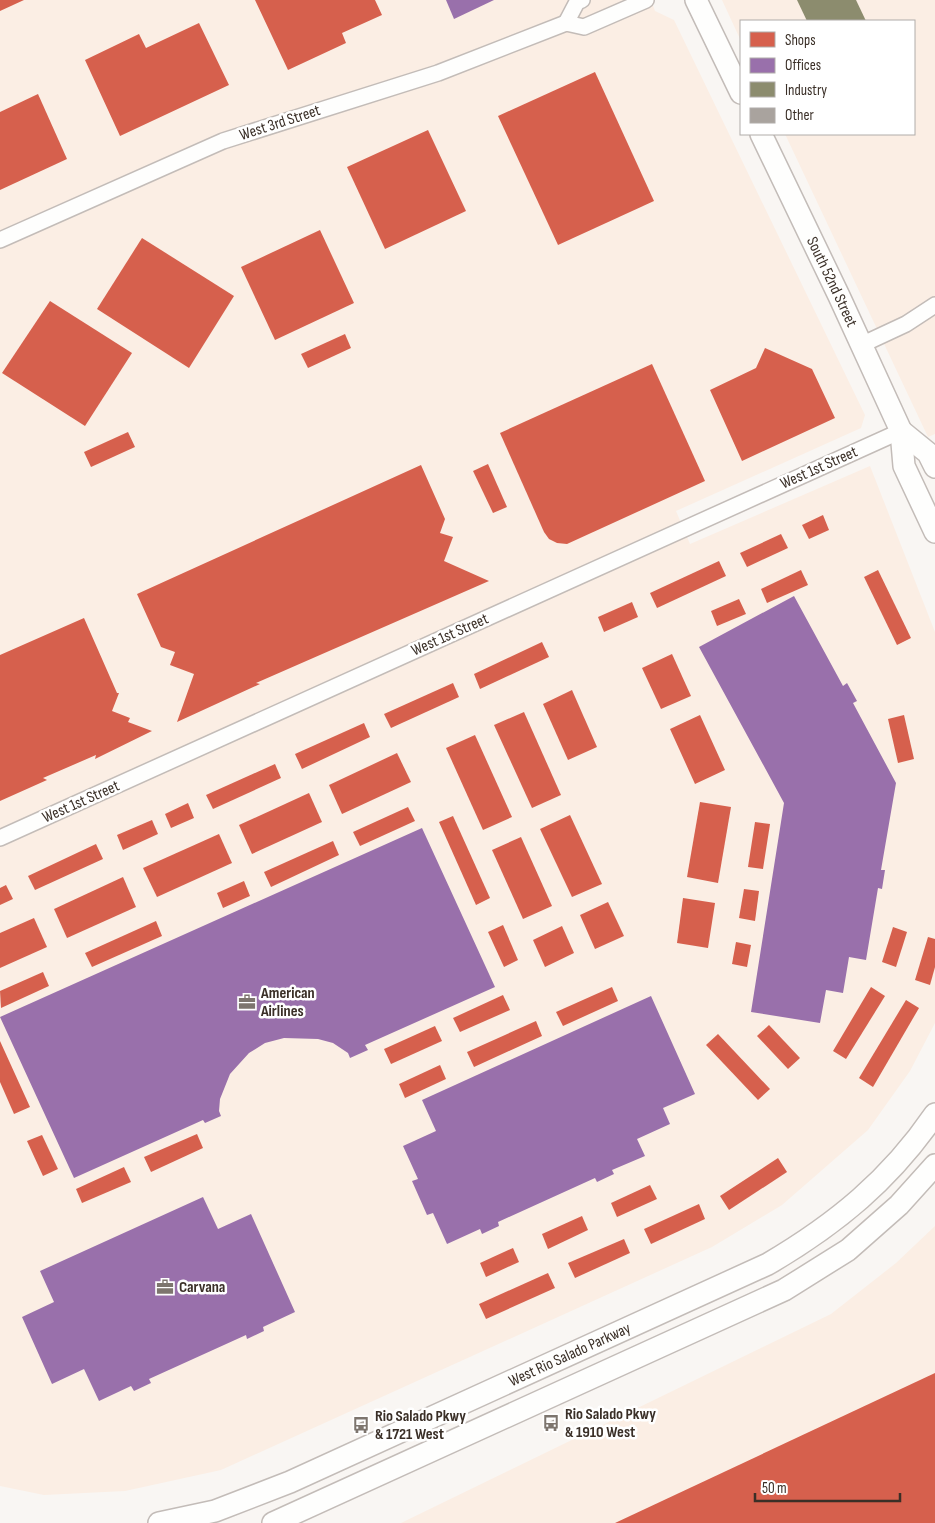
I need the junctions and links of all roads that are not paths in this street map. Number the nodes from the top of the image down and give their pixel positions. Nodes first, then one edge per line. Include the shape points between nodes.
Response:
1 (582, 0) edge
2 (646, 0) edge
3 (696, 0) edge
4 (566, 23) junction
5 (740, 91) edge
6 (761, 135) edge
7 (0, 240) edge
8 (935, 305) edge
9 (861, 345) junction
10 (901, 431) junction
11 (935, 468) edge
12 (935, 532) edge
13 (0, 838) edge
14 (935, 1114) edge
15 (935, 1165) edge
16 (159, 1523) edge
17 (273, 1523) edge

1 - 4 street via 577,2
2 - 4 street, West 3rd Street via 584,27
3 - 5 main road
4 - 7 street, West 3rd Street via 438,73 223,141
6 - 9 main road, South 52nd Street
8 - 9 street via 906,324
9 - 10 main road, South 52nd Street
10 - 11 main road via 928,453
10 - 12 main road via 904,466
10 - 13 street, West 1st Street
14 - 16 main road, West Rio Salado Parkway via 900,1160 860,1201 819,1233 768,1264 290,1482 215,1511
15 - 17 main road, West Rio Salado Parkway via 899,1205 848,1250 784,1290

